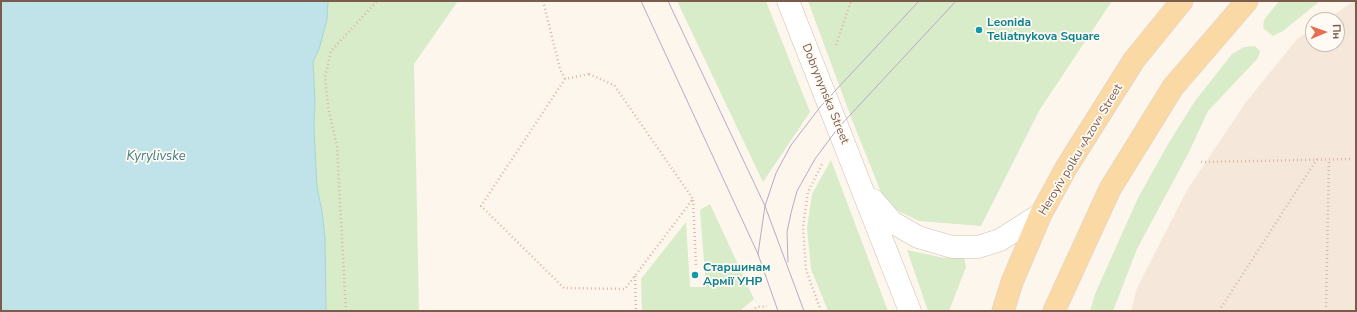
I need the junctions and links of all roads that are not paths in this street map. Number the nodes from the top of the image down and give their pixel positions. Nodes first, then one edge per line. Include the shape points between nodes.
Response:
1 (788, 1) edge
2 (1182, 1) edge
3 (1247, 1) edge
4 (862, 187) junction
5 (1041, 214) junction
6 (910, 311) edge
7 (1003, 311) edge
8 (1054, 311) edge

1 - 4 street, Dobrynynska Street
2 - 5 main road, Heroyiv polku «Azov» Street via 1134,60 1066,168
3 - 8 main road via 1165,99 1110,189
4 - 5 street, Dobrynynska Street via 892,222 918,237 952,247 978,247 1000,240
4 - 6 street, Dobrynynska Street
5 - 7 main road, Heroyiv polku «Azov» Street via 1012,282

